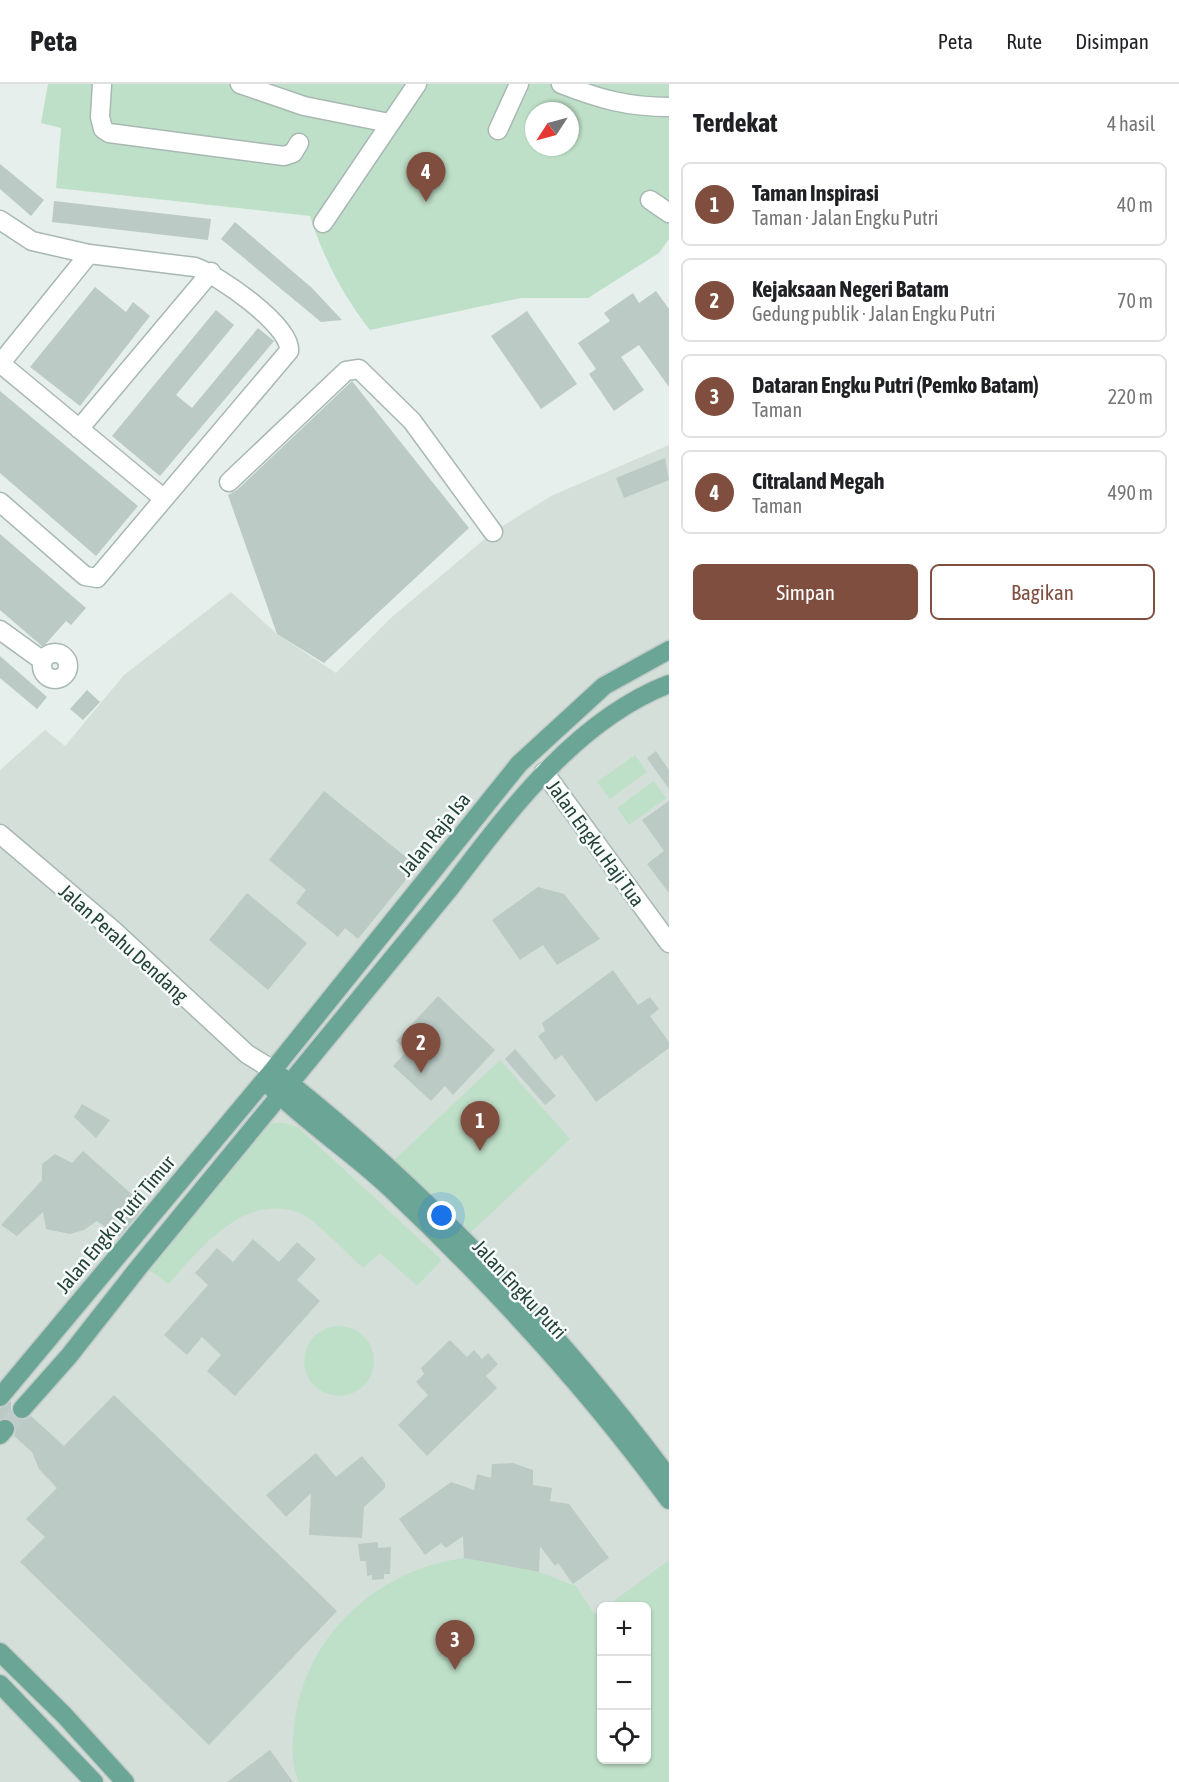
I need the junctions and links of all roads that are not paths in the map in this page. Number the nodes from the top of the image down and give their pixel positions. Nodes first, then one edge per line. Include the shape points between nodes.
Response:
1 (102, 84) edge
2 (240, 84) edge
3 (417, 84) edge
4 (519, 84) edge
5 (561, 84) edge
6 (669, 107) edge
7 (389, 123) junction
8 (498, 130) dead end
9 (299, 143) dead end
10 (650, 200) dead end
11 (669, 213) edge
12 (0, 220) edge
13 (323, 223) dead end
14 (89, 254) junction
15 (211, 272) junction
16 (0, 364) edge
17 (79, 429) junction
18 (229, 482) dead end
19 (163, 498) junction
20 (0, 502) edge
21 (493, 532) dead end
22 (0, 630) edge
23 (669, 650) edge
24 (43, 661) dead end
25 (669, 684) edge
26 (544, 772) junction
27 (0, 834) edge
28 (669, 943) edge
29 (269, 1076) junction
30 (285, 1090) junction
31 (0, 1396) edge
32 (22, 1409) tunnel mouth
33 (669, 1478) edge
34 (669, 1500) edge
35 (0, 1652) edge
36 (0, 1684) edge
37 (94, 1782) edge
38 (125, 1782) edge

1 - 9 street via 100,117 103,129 109,133 284,156 293,153
2 - 7 street via 304,106
3 - 7 street
4 - 8 street
5 - 6 street via 602,100
7 - 13 street
10 - 11 street
12 - 14 street via 32,242
14 - 15 street
14 - 16 street
15 - 17 street
15 - 19 street via 286,336 289,351
16 - 17 street
17 - 19 street
18 - 21 street via 346,372 359,369 412,421
19 - 20 street via 97,578 84,576
22 - 24 street
23 - 29 main road, Jalan Raja Isa via 604,686 519,764
25 - 26 main road via 616,714
26 - 28 street, Jalan Engku Haji Tua
26 - 30 main road
27 - 29 street, Jalan Perahu Dendang via 113,930
29 - 30 main road, Jalan Engku Putri
29 - 31 main road, Jalan Engku Putri Timur
30 - 32 main road
30 - 33 main road, Jalan Engku Putri via 402,1180 500,1279 582,1369
30 - 34 main road, Jalan Engku Putri via 477,1275 571,1378
35 - 38 main road
36 - 37 main road

